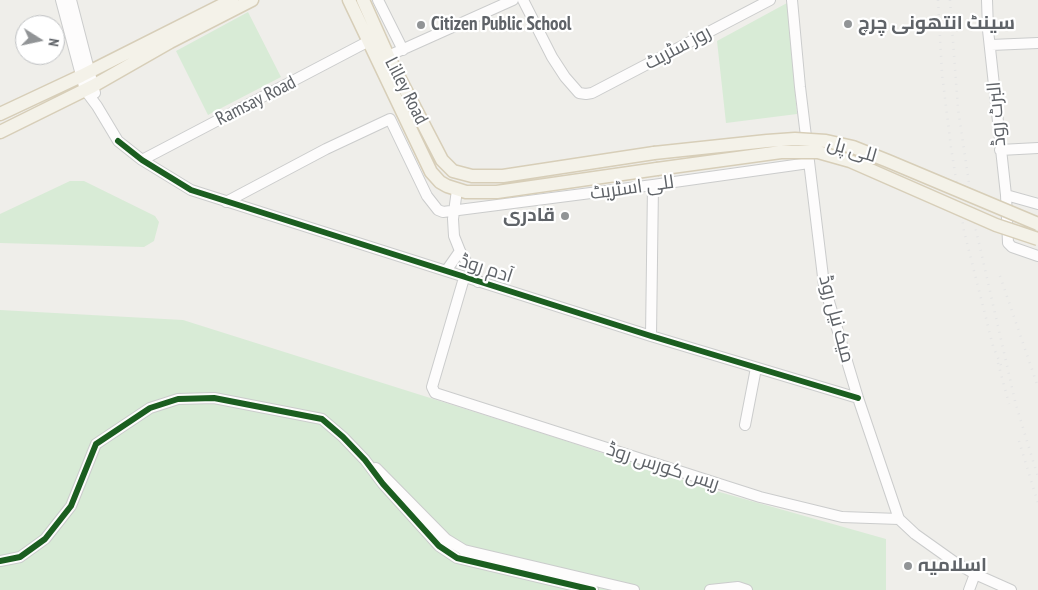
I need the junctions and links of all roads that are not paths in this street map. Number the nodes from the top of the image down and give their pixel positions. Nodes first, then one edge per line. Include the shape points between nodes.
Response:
1 (61, 0) edge
2 (70, 0) edge
3 (232, 0) edge
4 (252, 0) edge
5 (349, 0) edge
6 (363, 0) edge
7 (378, 0) edge
8 (513, 0) edge
9 (523, 0) edge
10 (770, 0) edge
11 (792, 0) edge
12 (987, 0) edge
13 (369, 41) junction
14 (1038, 43) edge
15 (991, 45) junction
16 (403, 50) junction
17 (388, 56) junction
18 (85, 74) junction
19 (89, 88) junction
20 (0, 114) edge
21 (0, 132) edge
22 (1038, 148) edge
23 (1000, 150) junction
24 (142, 160) junction
25 (809, 163) junction
26 (459, 174) joint
27 (653, 185) junction
28 (457, 190) junction
29 (1006, 195) junction
30 (226, 202) junction
31 (1038, 204) edge
32 (454, 211) junction
33 (1038, 224) edge
34 (1038, 238) edge
35 (460, 251) junction
36 (1038, 256) edge
37 (446, 272) junction
38 (464, 278) junction
39 (478, 282) junction
40 (651, 336) junction
41 (756, 368) junction
42 (858, 398) junction
43 (745, 425) dead end
44 (365, 460) junction
45 (898, 519) junction
46 (0, 561) edge
47 (975, 574) junction
48 (592, 590) edge
49 (634, 590) edge
50 (710, 590) edge
51 (747, 590) edge
52 (969, 590) edge
53 (1011, 590) edge

1 - 18 street
2 - 18 street
3 - 18 main road
4 - 19 main road
5 - 13 main road, Lilley Road
6 - 17 main road, Lilley Road
7 - 16 street
8 - 16 street
9 - 10 street, روز سٹریٹ via 565,77 579,93 586,94
11 - 25 street, میک نیل روڈ
12 - 15 street, البرٹ روڈ
13 - 24 street, Ramsay Road
13 - 28 main road, Lilley Road via 431,172 440,182
14 - 15 street
15 - 23 street, البرٹ روڈ
16 - 17 street
17 - 26 main road, Lilley Road via 442,160
18 - 19 street, آدم روڈ
18 - 20 main road
19 - 21 main road
19 - 24 street, آدم روڈ via 118,141
22 - 23 street
23 - 29 street, البرٹ روڈ
24 - 30 street, آدم روڈ via 191,190
25 - 27 street, للی اسٹریٹ
25 - 42 street, میک نیل روڈ via 824,285
26 - 33 main road, للی پل, bridge via 503,176 654,153 795,139 826,141 888,161
27 - 32 street, للی اسٹریٹ
27 - 40 street
28 - 32 street
28 - 34 main road, للی پل, bridge via 497,192 781,152 818,152 850,161 996,225
29 - 31 street
29 - 36 street, البرٹ روڈ via 1008,243
30 - 32 street via 390,119 433,205 438,210
30 - 37 street, آدم روڈ
32 - 35 street via 452,226
35 - 37 street
35 - 39 street
37 - 38 street, آدم روڈ
38 - 39 street, آدم روڈ
38 - 45 street, ریس کورس روڈ via 432,386 435,393 760,497 842,518
39 - 40 street, آدم روڈ
40 - 41 street, آدم روڈ
41 - 42 street, آدم روڈ
41 - 43 street
42 - 45 street, میک نیل روڈ
44 - 46 street via 322,419 214,398 178,399 150,408 96,444 71,506 45,539 20,557
44 - 48 street via 439,546 457,558
44 - 49 street via 381,471 446,539 464,550
45 - 47 street
47 - 52 street
47 - 53 street
50 - 51 street via 738,587

